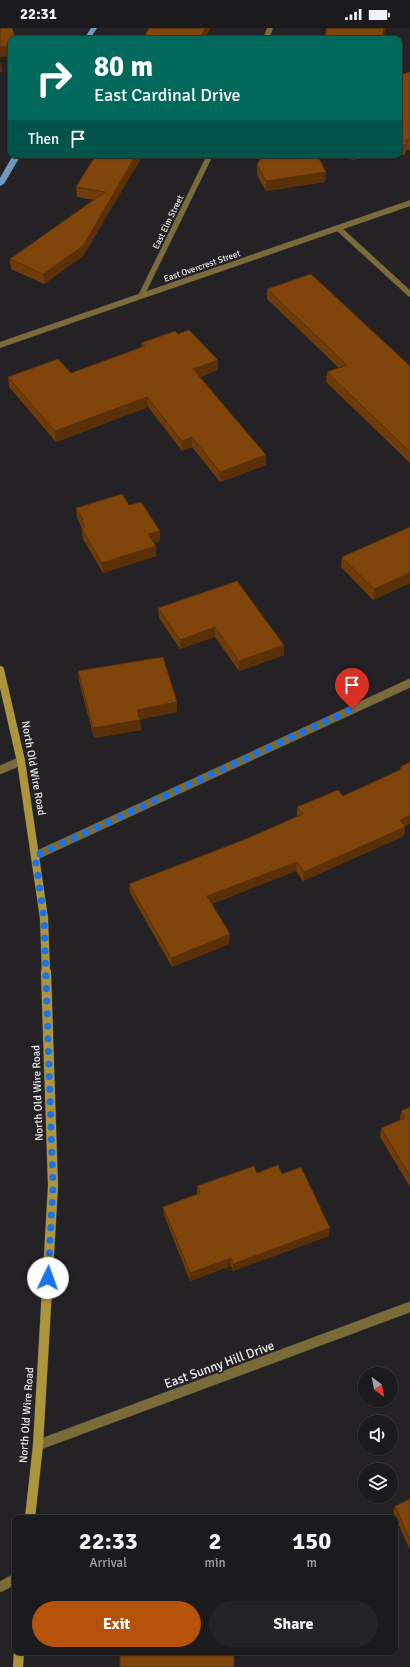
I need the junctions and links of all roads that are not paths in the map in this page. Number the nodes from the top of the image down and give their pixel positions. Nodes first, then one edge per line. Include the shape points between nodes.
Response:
1 (209, 158) edge
2 (410, 204) edge
3 (338, 228) junction
4 (410, 294) edge
5 (141, 296) junction
6 (0, 345) edge
7 (0, 670) edge
8 (410, 683) edge
9 (21, 761) junction
10 (0, 770) edge
11 (35, 856) junction
12 (410, 1307) edge
13 (38, 1445) junction
14 (30, 1515) edge
15 (12, 1581) edge
16 (0, 1587) edge
17 (19, 1655) edge
18 (18, 1667) edge

1 - 5 street, East Elm Street
2 - 3 street, East Overcrest Street
3 - 4 street
3 - 5 street, East Overcrest Street
5 - 6 street, East Overcrest Street
7 - 9 street, North Old Wire Road
8 - 11 street
9 - 10 street
9 - 11 street, North Old Wire Road
11 - 13 street, North Old Wire Road via 44,918 53,1186
12 - 13 street, East Sunny Hill Drive
13 - 14 street, North Old Wire Road
15 - 16 street
17 - 18 street

